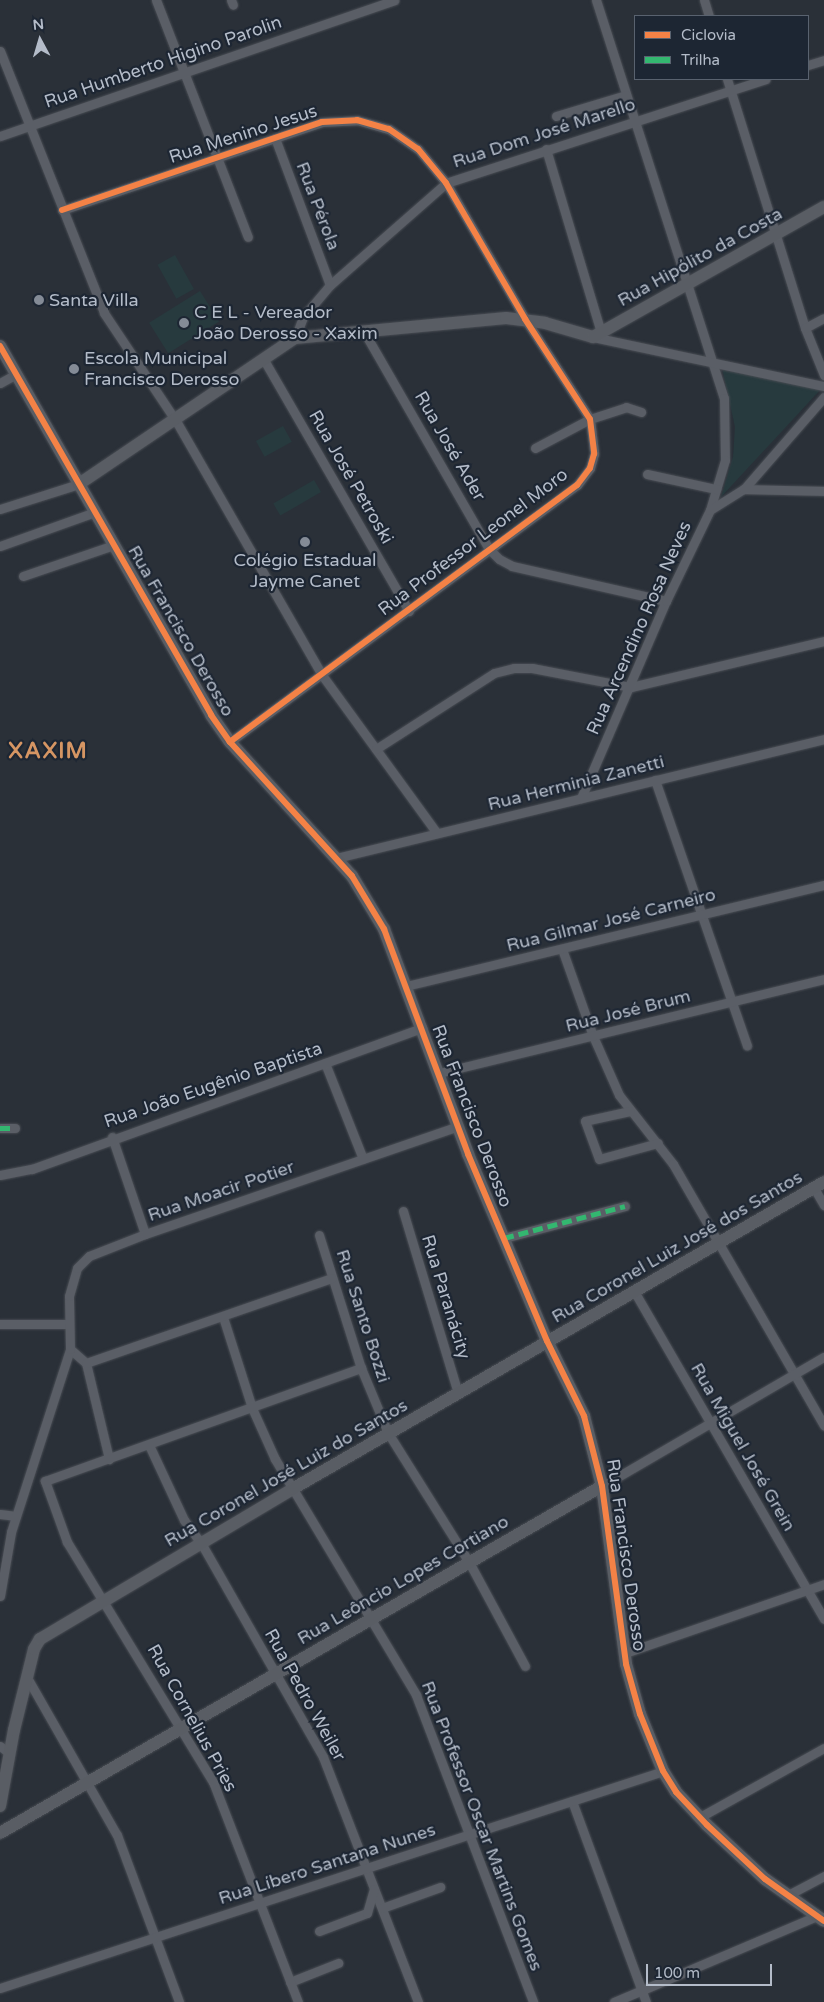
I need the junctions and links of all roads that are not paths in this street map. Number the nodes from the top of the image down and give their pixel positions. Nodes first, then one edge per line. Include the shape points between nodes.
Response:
1 (156, 0) edge
2 (394, 0) edge
3 (596, 0) edge
4 (704, 0) edge
5 (709, 15) edge
6 (0, 51) edge
7 (824, 60) edge
8 (809, 65) edge
9 (182, 72) junction
10 (728, 80) edge
11 (763, 80) edge
12 (731, 90) junction
13 (626, 95) junction
14 (556, 116) dead end
15 (635, 122) junction
16 (28, 126) junction
17 (0, 136) edge
18 (275, 138) junction
19 (546, 150) junction
20 (216, 158) junction
21 (446, 183) junction
22 (824, 206) edge
23 (62, 210) junction
24 (776, 234) junction
25 (248, 237) dead end
26 (330, 285) junction
27 (686, 286) junction
28 (824, 318) edge
29 (525, 319) junction
30 (806, 328) junction
31 (363, 330) junction
32 (597, 335) junction
33 (294, 338) junction
34 (0, 346) edge
35 (821, 357) edge
36 (264, 360) junction
37 (710, 360) junction
38 (16, 374) junction
39 (824, 375) edge
40 (0, 383) edge
41 (824, 386) edge
42 (824, 397) edge
43 (642, 412) dead end
44 (590, 419) junction
45 (176, 421) junction
46 (535, 448) dead end
47 (647, 474) dead end
48 (79, 484) junction
49 (716, 488) junction
50 (744, 489) junction
51 (824, 491) edge
52 (0, 509) edge
53 (710, 510) junction
54 (95, 512) junction
55 (114, 545) junction
56 (0, 546) edge
57 (489, 549) junction
58 (23, 576) dead end
59 (666, 600) junction
60 (409, 610) junction
61 (824, 640) edge
62 (322, 675) junction
63 (631, 687) junction
64 (824, 739) edge
65 (230, 742) junction
66 (376, 749) junction
67 (655, 780) junction
68 (581, 798) junction
69 (437, 833) junction
70 (336, 858) junction
71 (824, 885) edge
72 (701, 915) junction
73 (562, 948) junction
74 (824, 979) edge
75 (406, 986) junction
76 (732, 1002) junction
77 (422, 1028) junction
78 (593, 1036) junction
79 (747, 1046) dead end
80 (325, 1063) junction
81 (439, 1073) junction
82 (630, 1111) junction
83 (458, 1126) junction
84 (0, 1128) edge
85 (15, 1128) dead end
86 (112, 1137) junction
87 (658, 1143) junction
88 (363, 1160) junction
89 (0, 1175) edge
90 (819, 1185) edge
91 (824, 1205) edge
92 (625, 1206) dead end
93 (403, 1212) dead end
94 (146, 1234) junction
95 (319, 1235) dead end
96 (504, 1238) junction
97 (719, 1243) junction
98 (332, 1278) junction
99 (634, 1291) junction
100 (223, 1317) junction
101 (0, 1324) edge
102 (68, 1324) junction
103 (548, 1341) junction
104 (70, 1349) junction
105 (824, 1357) edge
106 (86, 1363) junction
107 (360, 1368) junction
108 (794, 1375) junction
109 (458, 1393) junction
110 (252, 1408) junction
111 (711, 1423) junction
112 (824, 1426) edge
113 (388, 1433) junction
114 (149, 1444) junction
115 (110, 1459) junction
116 (602, 1486) junction
117 (294, 1488) junction
118 (0, 1514) edge
119 (16, 1516) junction
120 (201, 1543) junction
121 (469, 1562) junction
122 (824, 1584) edge
123 (807, 1590) junction
124 (0, 1596) edge
125 (104, 1600) junction
126 (371, 1618) junction
127 (824, 1619) edge
128 (625, 1653) junction
129 (525, 1666) dead end
130 (275, 1674) junction
131 (29, 1680) junction
132 (182, 1727) junction
133 (824, 1748) edge
134 (5, 1750) edge
135 (663, 1771) junction
136 (86, 1782) junction
137 (572, 1801) junction
138 (0, 1806) edge
139 (700, 1817) junction
140 (0, 1833) edge
141 (471, 1834) junction
142 (366, 1869) junction
143 (824, 1876) edge
144 (440, 1887) dead end
145 (374, 1890) junction
146 (788, 1895) junction
147 (261, 1903) junction
148 (382, 1908) junction
149 (820, 1918) edge
150 (320, 1931) dead end
151 (156, 1938) junction
152 (338, 1963) dead end
153 (290, 1982) junction
154 (0, 1988) edge
155 (641, 1990) junction
156 (179, 2002) edge
157 (298, 2002) edge
158 (418, 2002) edge
159 (533, 2002) edge
160 (614, 2002) edge
161 (646, 2002) edge

1 - 9 street
2 - 9 street, Rua Humberto Higino Parolin
3 - 13 street
4 - 5 street
6 - 16 street
7 - 8 street
9 - 16 street, Rua Humberto Higino Parolin
9 - 20 street
10 - 12 street
11 - 12 street, Rua Dom José Marello
12 - 15 street, Rua Dom José Marello
12 - 24 street
13 - 14 street
13 - 15 street
15 - 19 street, Rua Dom José Marello
15 - 27 street
16 - 17 street, Rua Humberto Higino Parolin
16 - 23 street
18 - 20 street, Rua Menino Jesus
18 - 21 street, Rua Menino Jesus via 322,122 357,120 373,124 389,129 418,149
18 - 26 street, Rua Pérola
19 - 21 street, Rua Dom José Marello
19 - 32 street
20 - 23 street, Rua Menino Jesus
20 - 25 street
21 - 26 street, Rua Dom José Marello
21 - 29 street, Rua Professor Leonel Moro
22 - 24 street, Rua Hipólito da Costa
23 - 45 street via 104,313
24 - 27 street, Rua Hipólito da Costa
24 - 30 street
26 - 33 street, Rua Dom José Marello via 304,317
27 - 32 street, Rua Hipólito da Costa
27 - 37 street
28 - 30 street
29 - 31 street
29 - 32 street
29 - 44 street, Rua Professor Leonel Moro
30 - 35 street
31 - 33 street
31 - 57 street, Rua José Ader
32 - 37 street
33 - 36 street, Rua Dom José Marello
34 - 38 street, Rua Francisco Derosso
35 - 39 street
36 - 45 street, Rua Dom José Marello
36 - 60 street, Rua José Petroski
37 - 41 street
37 - 49 street via 724,398 726,426 725,460
38 - 40 street
38 - 48 street, Rua Francisco Derosso
42 - 50 street, Rua Arcendino Rosa Neves
43 - 44 street via 626,407
44 - 46 street
44 - 57 street, Rua Professor Leonel Moro via 594,454 590,468 577,485
45 - 48 street, Rua Dom José Marello
45 - 62 street
47 - 49 street
48 - 52 street
48 - 54 street, Rua Francisco Derosso
49 - 53 street
50 - 51 street
50 - 53 street, Rua Arcendino Rosa Neves
53 - 59 street, Rua Arcendino Rosa Neves
54 - 55 street, Rua Francisco Derosso
54 - 56 street
55 - 58 street
55 - 65 street, Rua Francisco Derosso
57 - 59 street, Rua José Ader via 512,566
57 - 60 street, Rua Professor Leonel Moro
59 - 63 street, Rua Arcendino Rosa Neves
60 - 62 street, Rua Professor Leonel Moro
61 - 63 street
62 - 65 street, Rua Professor Leonel Moro
62 - 66 street
63 - 66 street via 532,668 514,668 494,673
63 - 68 street, Rua Arcendino Rosa Neves
64 - 67 street, Rua Herminia Zanetti
65 - 70 street, Rua Francisco Derosso
66 - 69 street
67 - 68 street, Rua Herminia Zanetti
67 - 72 street
68 - 69 street, Rua Herminia Zanetti
69 - 70 street, Rua Herminia Zanetti
70 - 75 street, Rua Francisco Derosso via 384,928
71 - 72 street, Rua Gilmar José Carneiro
72 - 73 street, Rua Gilmar José Carneiro
72 - 76 street
73 - 75 street, Rua Gilmar José Carneiro
73 - 78 street
74 - 76 street, Rua José Brum
75 - 77 street, Rua Francisco Derosso
76 - 78 street, Rua José Brum
76 - 79 street
77 - 80 street, Rua João Eugênio Baptista
77 - 81 street, Rua Francisco Derosso
78 - 81 street, Rua José Brum
78 - 82 street via 619,1095
80 - 86 street, Rua João Eugênio Baptista
80 - 88 street
81 - 83 street, Rua Francisco Derosso
82 - 87 street
82 - 87 street via 584,1121 598,1159
83 - 88 street, Rua Moacir Potier
83 - 96 street, Rua Francisco Derosso
84 - 85 street
86 - 89 street, Rua João Eugênio Baptista via 15,1174
86 - 94 street
87 - 97 street
88 - 94 street, Rua Moacir Potier
90 - 91 street
90 - 97 street, Rua Coronel Luiz José dos Santos
92 - 96 street
93 - 109 street, Rua Paranácity
94 - 102 street, Rua Moacir Potier via 89,1256 77,1268 71,1280
95 - 98 street, Rua Santo Bozzi
96 - 103 street, Rua Francisco Derosso
97 - 99 street, Rua Coronel Luiz José dos Santos
97 - 108 street
98 - 100 street
98 - 107 street, Rua Santo Bozzi
99 - 103 street, Rua Coronel Luiz José dos Santos
99 - 111 street, Rua Miguel José Grein
100 - 106 street
100 - 110 street, Rua Professor Oscar Martins Gomes
101 - 102 street
102 - 104 street, Rua Moacir Potier
103 - 109 street, Rua Coronel José Luiz do Santos
103 - 116 street, Rua Francisco Derosso via 584,1416
104 - 106 street
104 - 119 street
105 - 108 street, Rua Leôncio Lopes Cortiano
106 - 115 street
107 - 110 street
107 - 113 street, Rua Santo Bozzi
108 - 111 street, Rua Leôncio Lopes Cortiano
108 - 112 street
109 - 113 street, Rua Coronel José Luiz do Santos
110 - 114 street
110 - 117 street, Rua Professor Oscar Martins Gomes via 275,1459
111 - 116 street, Rua Leôncio Lopes Cortiano
111 - 123 street, Rua Miguel José Grein
113 - 117 street, Rua Coronel José Luiz do Santos
113 - 121 street, Rua Santo Bozzi
114 - 115 street
114 - 120 street, Rua Pedro Weiler via 184,1520
115 - 125 street, Rua Cornelius Pries via 46,1481 67,1542
116 - 121 street, Rua Leôncio Lopes Cortiano
116 - 128 street, Rua Francisco Derosso
117 - 120 street, Rua Coronel José Luiz do Santos
117 - 126 street, Rua Professor Oscar Martins Gomes
118 - 119 street
119 - 124 street
120 - 125 street, Rua Coronel José Luiz do Santos
120 - 130 street, Rua Pedro Weiler
121 - 126 street, Rua Leôncio Lopes Cortiano
121 - 129 street, Rua Santo Bozzi
122 - 123 street
123 - 127 street, Rua Miguel José Grein
123 - 128 street
125 - 131 street, Rua Coronel José Luiz do Santos via 44,1636 34,1649
125 - 132 street, Rua Cornelius Pries
126 - 130 street, Rua Leôncio Lopes Cortiano
126 - 141 street, Rua Professor Oscar Martins Gomes via 416,1696
128 - 135 street, Rua Francisco Derosso via 640,1714
130 - 132 street, Rua Leôncio Lopes Cortiano
130 - 142 street, Rua Pedro Weiler via 323,1757
131 - 134 street
131 - 136 street
132 - 136 street, Rua Leôncio Lopes Cortiano
132 - 147 street, Rua Cornelius Pries via 213,1782
133 - 139 street
134 - 138 street
135 - 137 street, Rua Líbero Santana Nunes
135 - 139 street, Rua Francisco Derosso via 676,1792
136 - 140 street, Rua Leôncio Lopes Cortiano
136 - 151 street via 117,1835
137 - 141 street, Rua Líbero Santana Nunes
137 - 155 street
139 - 146 street, Rua Francisco Derosso via 764,1879
141 - 142 street, Rua Líbero Santana Nunes
141 - 159 street, Rua Professor Oscar Martins Gomes
142 - 145 street, Rua Pedro Weiler
142 - 147 street, Rua Líbero Santana Nunes
143 - 146 street
144 - 148 street
145 - 148 street, Rua Pedro Weiler
145 - 150 street via 367,1913
146 - 149 street, Rua Francisco Derosso
147 - 151 street, Rua Líbero Santana Nunes
147 - 153 street, Rua Cornelius Pries
148 - 158 street, Rua Pedro Weiler
149 - 155 street
151 - 154 street, Rua Líbero Santana Nunes
151 - 156 street
152 - 153 street
153 - 157 street, Rua Cornelius Pries
155 - 160 street
155 - 161 street

